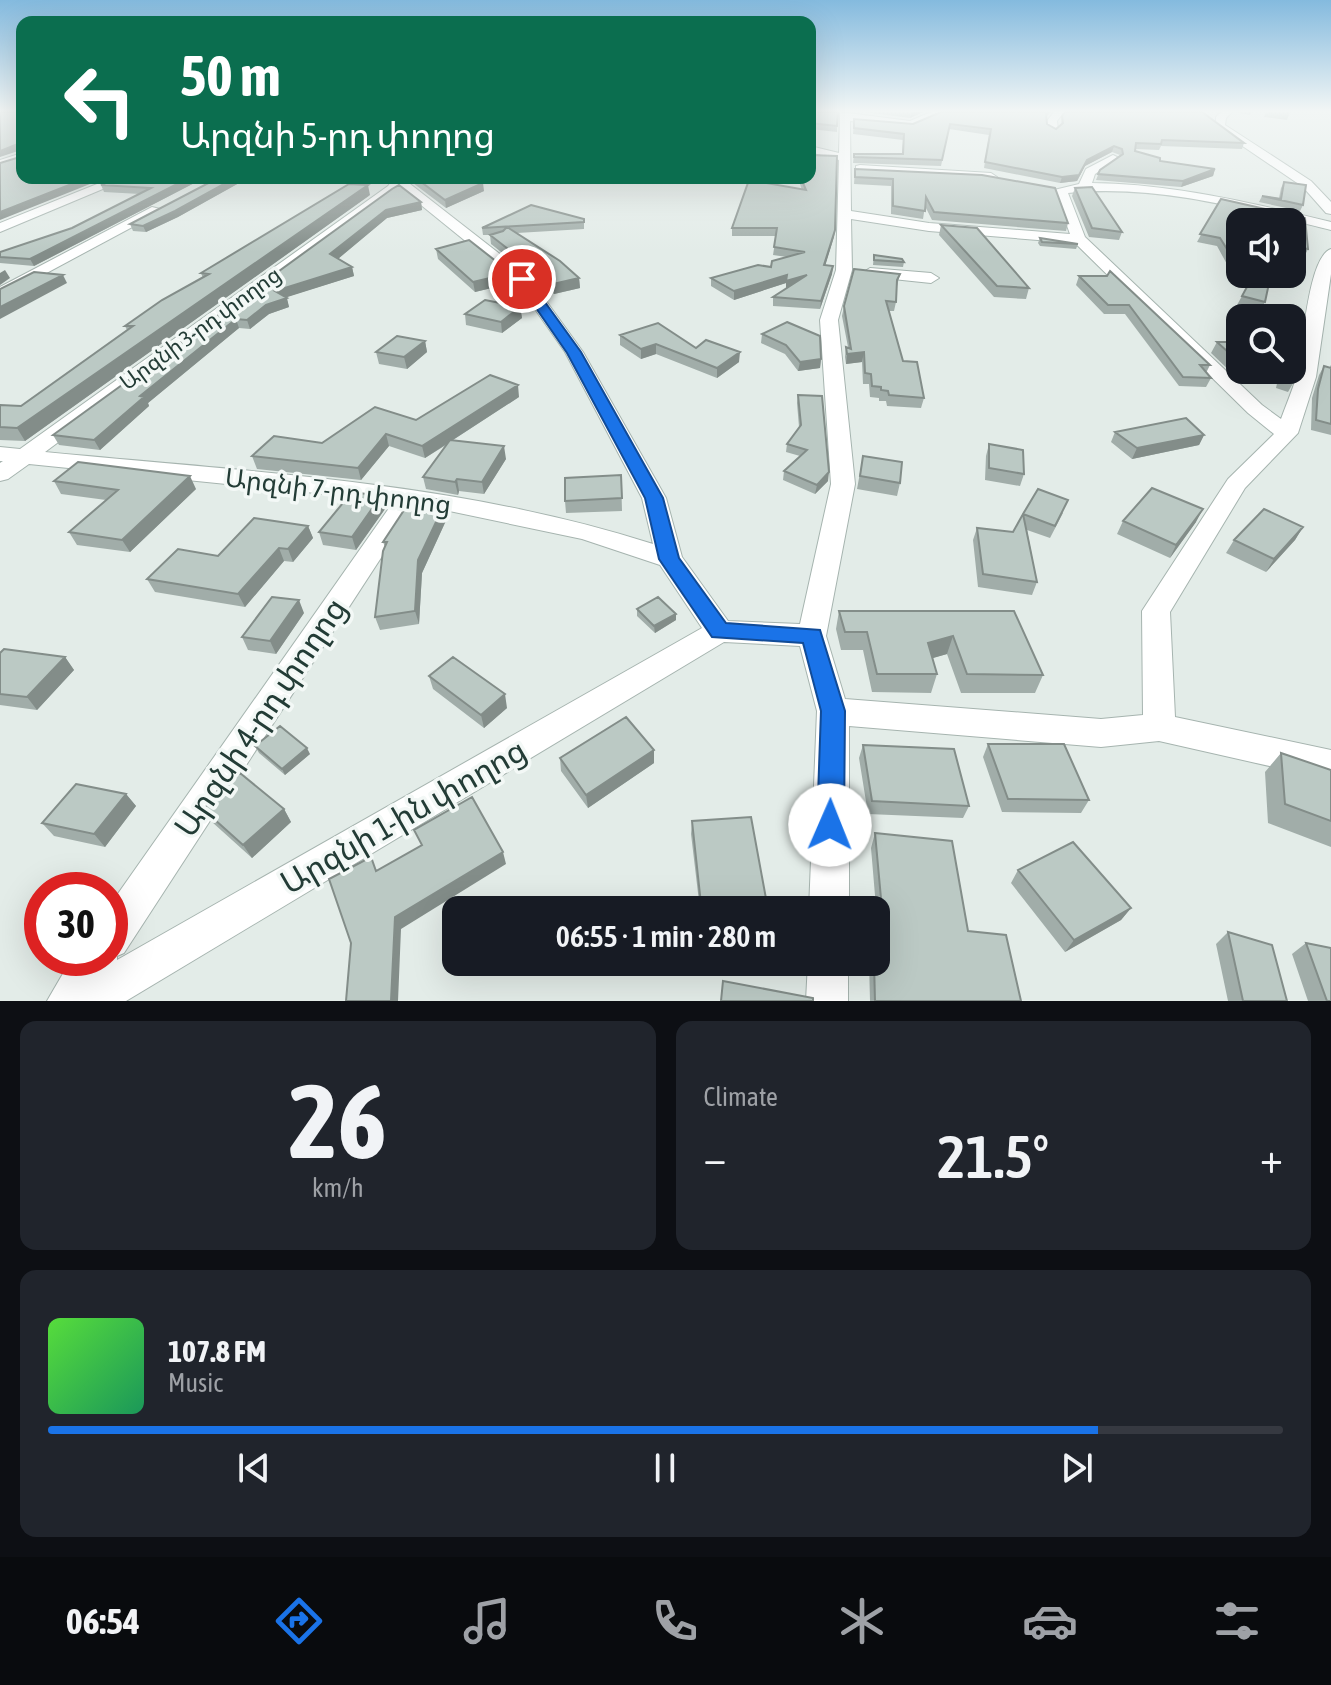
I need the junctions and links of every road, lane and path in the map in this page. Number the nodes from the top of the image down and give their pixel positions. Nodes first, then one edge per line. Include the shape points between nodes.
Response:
1 (834, 159) edge
2 (845, 159) edge
3 (1112, 159) edge
4 (1269, 159) edge
5 (845, 163) junction
6 (1003, 180) edge
7 (108, 184) edge
8 (395, 184) edge
9 (404, 184) edge
10 (1085, 186) junction
11 (165, 207) edge
12 (1331, 210) edge
13 (844, 214) junction
14 (1331, 226) edge
15 (0, 228) edge
16 (1079, 239) junction
17 (1331, 253) edge
18 (844, 270) junction
19 (931, 278) dead end
20 (0, 293) edge
21 (1287, 433) junction
22 (12, 455) edge
23 (0, 474) edge
24 (410, 495) junction
25 (669, 559) junction
26 (720, 631) junction
27 (812, 636) junction
28 (833, 711) junction
29 (1159, 727) junction
30 (1331, 765) edge
31 (829, 896) edge
32 (128, 912) edge
33 (85, 976) edge
34 (828, 976) edge
35 (68, 1001) edge
36 (86, 1001) edge
37 (827, 1001) edge

1 - 5 street
2 - 5 street
3 - 10 street via 1090,172
4 - 12 street via 1307,184
5 - 6 street
5 - 13 street
7 - 15 street
8 - 22 street, Արզնի 3-րդ փողոց
9 - 25 street via 522,279 574,352 654,498
10 - 14 street via 1205,197
10 - 16 street via 1053,189
11 - 20 street
13 - 16 street
13 - 18 street
16 - 21 street via 1255,409
17 - 21 street via 1320,282 1306,377
18 - 19 street
18 - 27 street via 829,320 843,484
21 - 29 street via 1236,484 1156,611
22 - 23 street, Արզնի 3-րդ փողոց
22 - 24 street, Արզնի 7-րդ փողոց
24 - 25 street, Արզնի 7-րդ փողոց via 587,532
24 - 32 street, Արզնի 4-րդ փողոց
25 - 26 street
26 - 27 street
26 - 36 street, Արզնի 1-ին փողոց
27 - 28 street
28 - 29 street via 1101,733
28 - 31 street
29 - 30 street
33 - 35 street
34 - 37 street

